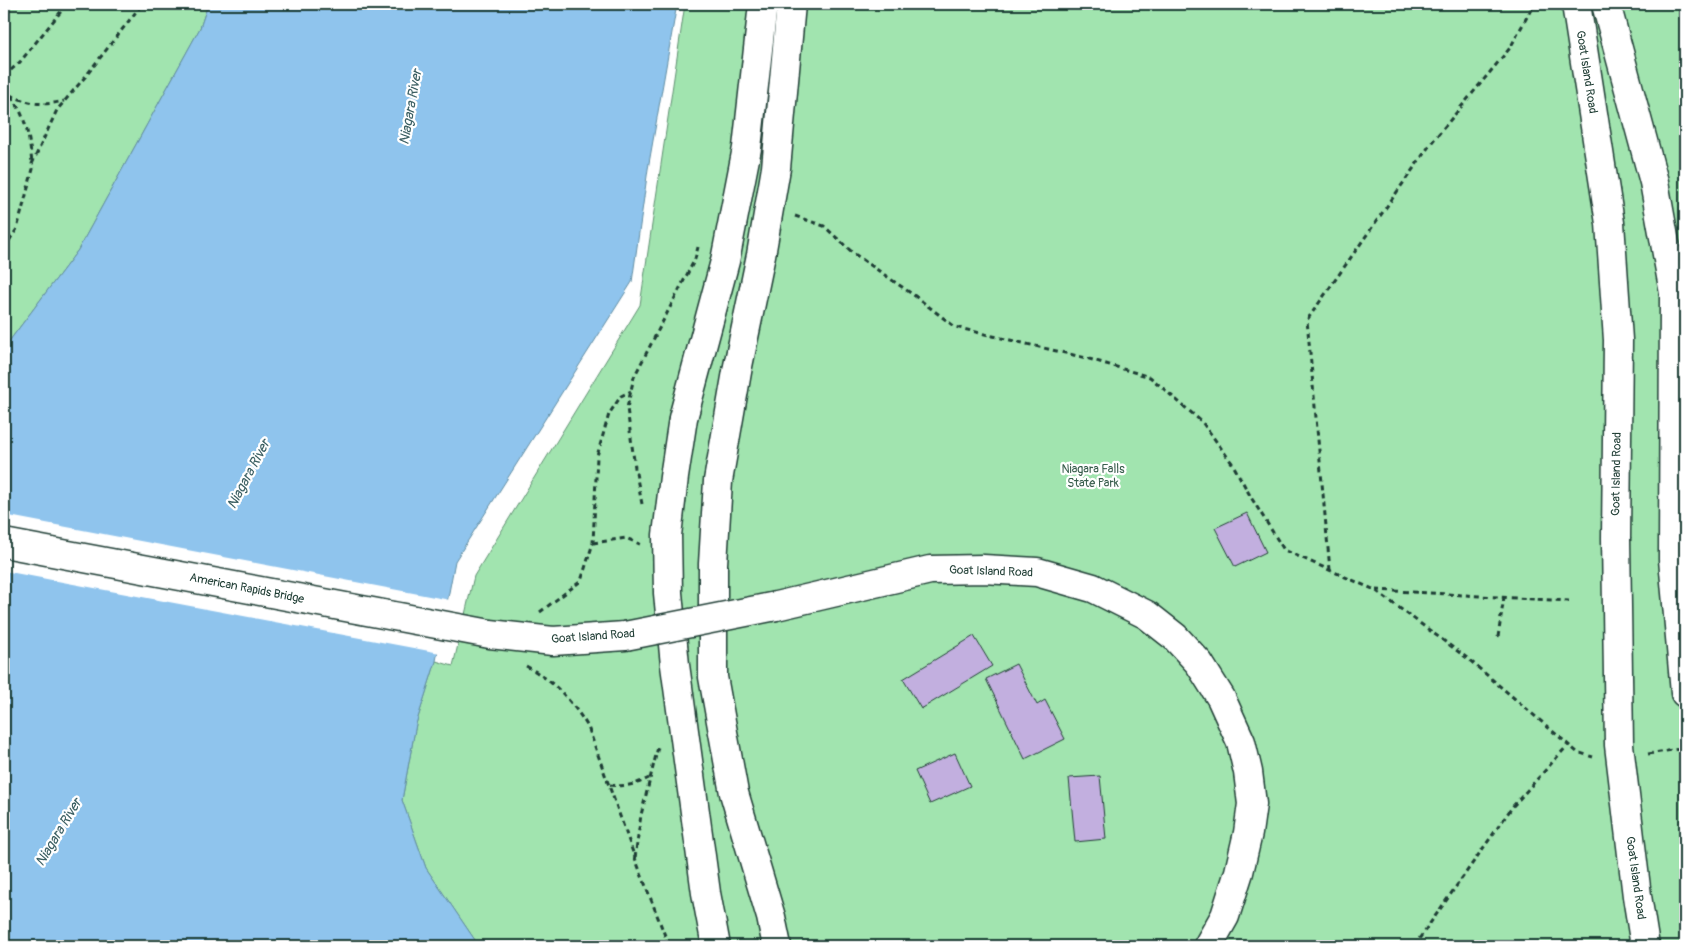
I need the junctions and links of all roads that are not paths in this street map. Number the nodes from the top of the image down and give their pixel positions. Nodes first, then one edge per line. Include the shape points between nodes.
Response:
1 (763, 4) edge
2 (791, 4) edge
3 (1576, 4) edge
4 (1606, 4) edge
5 (4, 543) edge
6 (490, 634) joint
7 (1685, 693) edge
8 (772, 917) junction
9 (716, 946) edge
10 (777, 946) edge
11 (796, 946) edge
12 (1208, 946) edge
13 (1646, 946) edge

1 - 9 street via 747,148 725,261 683,418 667,535 668,594 675,665
2 - 8 street via 776,168 718,481 712,564 713,677 734,793
3 - 13 street, Goat Island Road via 1610,223 1618,340 1616,538 1620,759
4 - 7 street via 1654,182 1674,293 1673,559
5 - 6 street, American Rapids Bridge
6 - 12 street, Goat Island Road, bridge via 553,641 624,636 776,606 930,570 1037,572 1093,588 1147,615 1175,637 1199,663 1241,742 1252,804 1248,833 1225,916
8 - 10 street
8 - 11 street

